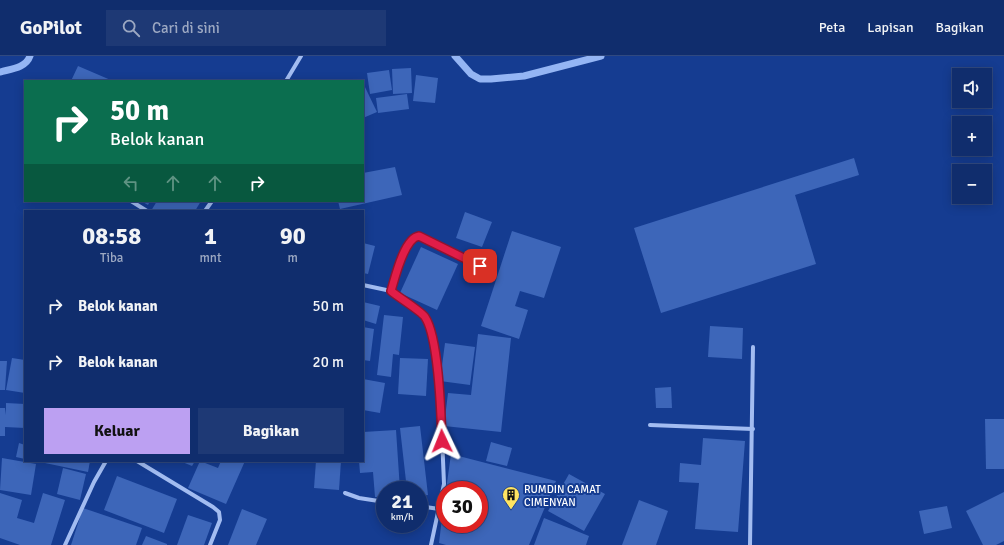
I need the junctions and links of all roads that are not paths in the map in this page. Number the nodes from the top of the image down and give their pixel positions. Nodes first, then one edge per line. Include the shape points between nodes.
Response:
1 (301, 56) edge
2 (287, 80) edge
3 (133, 202) edge
4 (145, 210) edge
5 (492, 273) dead end
6 (364, 285) edge
7 (391, 291) junction
8 (753, 347) dead end
9 (650, 425) dead end
10 (753, 429) junction
11 (106, 462) edge
12 (139, 462) edge
13 (444, 481) edge
14 (345, 492) dead end
15 (376, 501) edge
16 (436, 522) edge
17 (431, 544) edge
18 (65, 545) edge
19 (210, 545) edge
20 (437, 545) edge
21 (750, 545) edge

1 - 2 street
3 - 4 street
5 - 7 street via 416,236 407,245
6 - 7 street
7 - 13 street via 424,316 432,334 442,427
8 - 10 street
9 - 10 street
10 - 21 street
11 - 18 street
12 - 19 street via 219,512 220,520
14 - 15 street via 359,498
16 - 17 street
17 - 20 street

